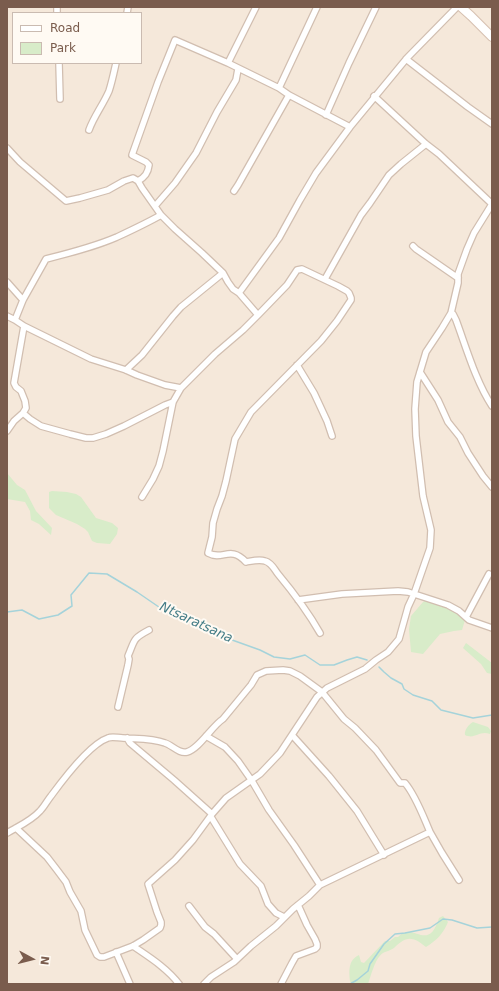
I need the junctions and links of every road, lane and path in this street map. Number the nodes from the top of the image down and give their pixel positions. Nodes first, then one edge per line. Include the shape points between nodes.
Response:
1 (256, 7) edge
2 (317, 7) edge
3 (376, 7) edge
4 (457, 7) edge
5 (461, 7) edge
6 (492, 37) edge
7 (406, 59) junction
8 (228, 63) junction
9 (59, 64) edge
10 (116, 64) edge
11 (238, 68) junction
12 (279, 88) junction
13 (289, 95) junction
14 (374, 96) junction
15 (60, 99) dead end
16 (326, 115) junction
17 (492, 124) edge
18 (350, 127) junction
19 (89, 130) dead end
20 (426, 144) junction
21 (7, 148) edge
22 (138, 181) junction
23 (234, 191) dead end
24 (492, 204) edge
25 (155, 206) junction
26 (161, 215) junction
27 (413, 246) dead end
28 (223, 273) junction
29 (458, 278) junction
30 (325, 279) junction
31 (7, 282) edge
32 (239, 294) junction
33 (23, 300) junction
34 (451, 313) junction
35 (258, 315) junction
36 (7, 316) edge
37 (15, 320) junction
38 (24, 326) junction
39 (296, 365) junction
40 (126, 370) junction
41 (420, 372) junction
42 (181, 388) junction
43 (173, 402) junction
44 (492, 406) edge
45 (23, 413) junction
46 (7, 431) edge
47 (332, 436) dead end
48 (492, 487) edge
49 (142, 497) dead end
50 (489, 574) dead end
51 (414, 594) junction
52 (298, 600) junction
53 (466, 617) junction
54 (492, 628) edge
55 (149, 630) dead end
56 (320, 633) dead end
57 (322, 692) junction
58 (118, 707) dead end
59 (292, 735) junction
60 (206, 736) junction
61 (127, 738) junction
62 (252, 781) junction
63 (211, 816) junction
64 (16, 828) junction
65 (430, 832) junction
66 (7, 833) edge
67 (384, 854) junction
68 (459, 880) dead end
69 (320, 885) junction
70 (298, 905) junction
71 (189, 906) dead end
72 (284, 918) junction
73 (133, 946) junction
74 (116, 952) junction
75 (237, 959) junction
76 (130, 984) edge
77 (179, 984) edge
78 (204, 984) edge
79 (281, 984) edge

1 - 8 street
2 - 12 street
3 - 16 street
4 - 7 street
5 - 6 main road
7 - 14 street
7 - 17 street
8 - 11 street
8 - 22 street via 175,40 132,155 149,165 144,178
9 - 15 street
10 - 19 street via 109,90
11 - 12 street
11 - 25 street via 236,80 196,153 176,183
12 - 13 street
13 - 16 street
13 - 23 street
14 - 18 street
14 - 20 street
16 - 18 street
18 - 32 street via 316,174 279,238
20 - 24 street
20 - 30 street via 389,175 360,215
21 - 22 street via 66,201 108,190 133,178
22 - 25 street
24 - 29 street via 474,233
25 - 26 street
26 - 28 street
26 - 33 street via 116,237 46,259
27 - 29 street
28 - 32 street
28 - 40 street via 181,307 142,355
29 - 34 street
30 - 35 street via 302,269 297,270
30 - 39 street via 347,291 351,300 321,341
31 - 33 street
32 - 35 street
33 - 37 street
34 - 41 street via 426,352
34 - 44 street via 480,384
35 - 42 street
36 - 37 street
37 - 38 street
38 - 40 street via 92,359
38 - 45 street via 14,383 25,401 26,408
39 - 47 street via 314,393
39 - 52 street via 251,412 235,439 222,496 212,524 208,553 234,553 246,562 266,561 273,566
40 - 42 street via 165,385
41 - 48 street via 438,400 448,422
41 - 51 street via 416,390 416,436 431,537 430,548
42 - 43 street
43 - 45 street via 93,438 75,436 41,426
43 - 49 street via 159,466
45 - 46 street
50 - 53 street
51 - 52 street via 391,591
51 - 53 street via 448,605
51 - 57 street via 399,639 388,652 365,669
52 - 56 street
53 - 54 street
55 - 58 street via 135,639 132,645
57 - 59 street
57 - 60 street via 290,671 266,671 257,675 223,719
57 - 65 street via 376,750 400,784 405,783 410,789
59 - 62 street via 280,753
59 - 67 street via 357,811
60 - 61 street via 189,752 180,751 164,742
60 - 62 street via 225,747
61 - 63 street
61 - 64 street via 108,737 95,746 64,779 41,810 32,819
62 - 63 street via 226,798
62 - 69 street
63 - 72 street via 240,864 261,886 268,904
63 - 73 street via 175,860 148,884 161,925
64 - 66 street
64 - 74 street via 47,857 66,882 81,911 85,930 97,955 104,957
65 - 67 street
65 - 68 street
67 - 69 street
69 - 70 street
70 - 72 street
70 - 79 street via 317,947 296,956
71 - 75 street via 204,927
72 - 75 street
73 - 74 street
73 - 77 street via 160,965
74 - 76 street
75 - 78 street

